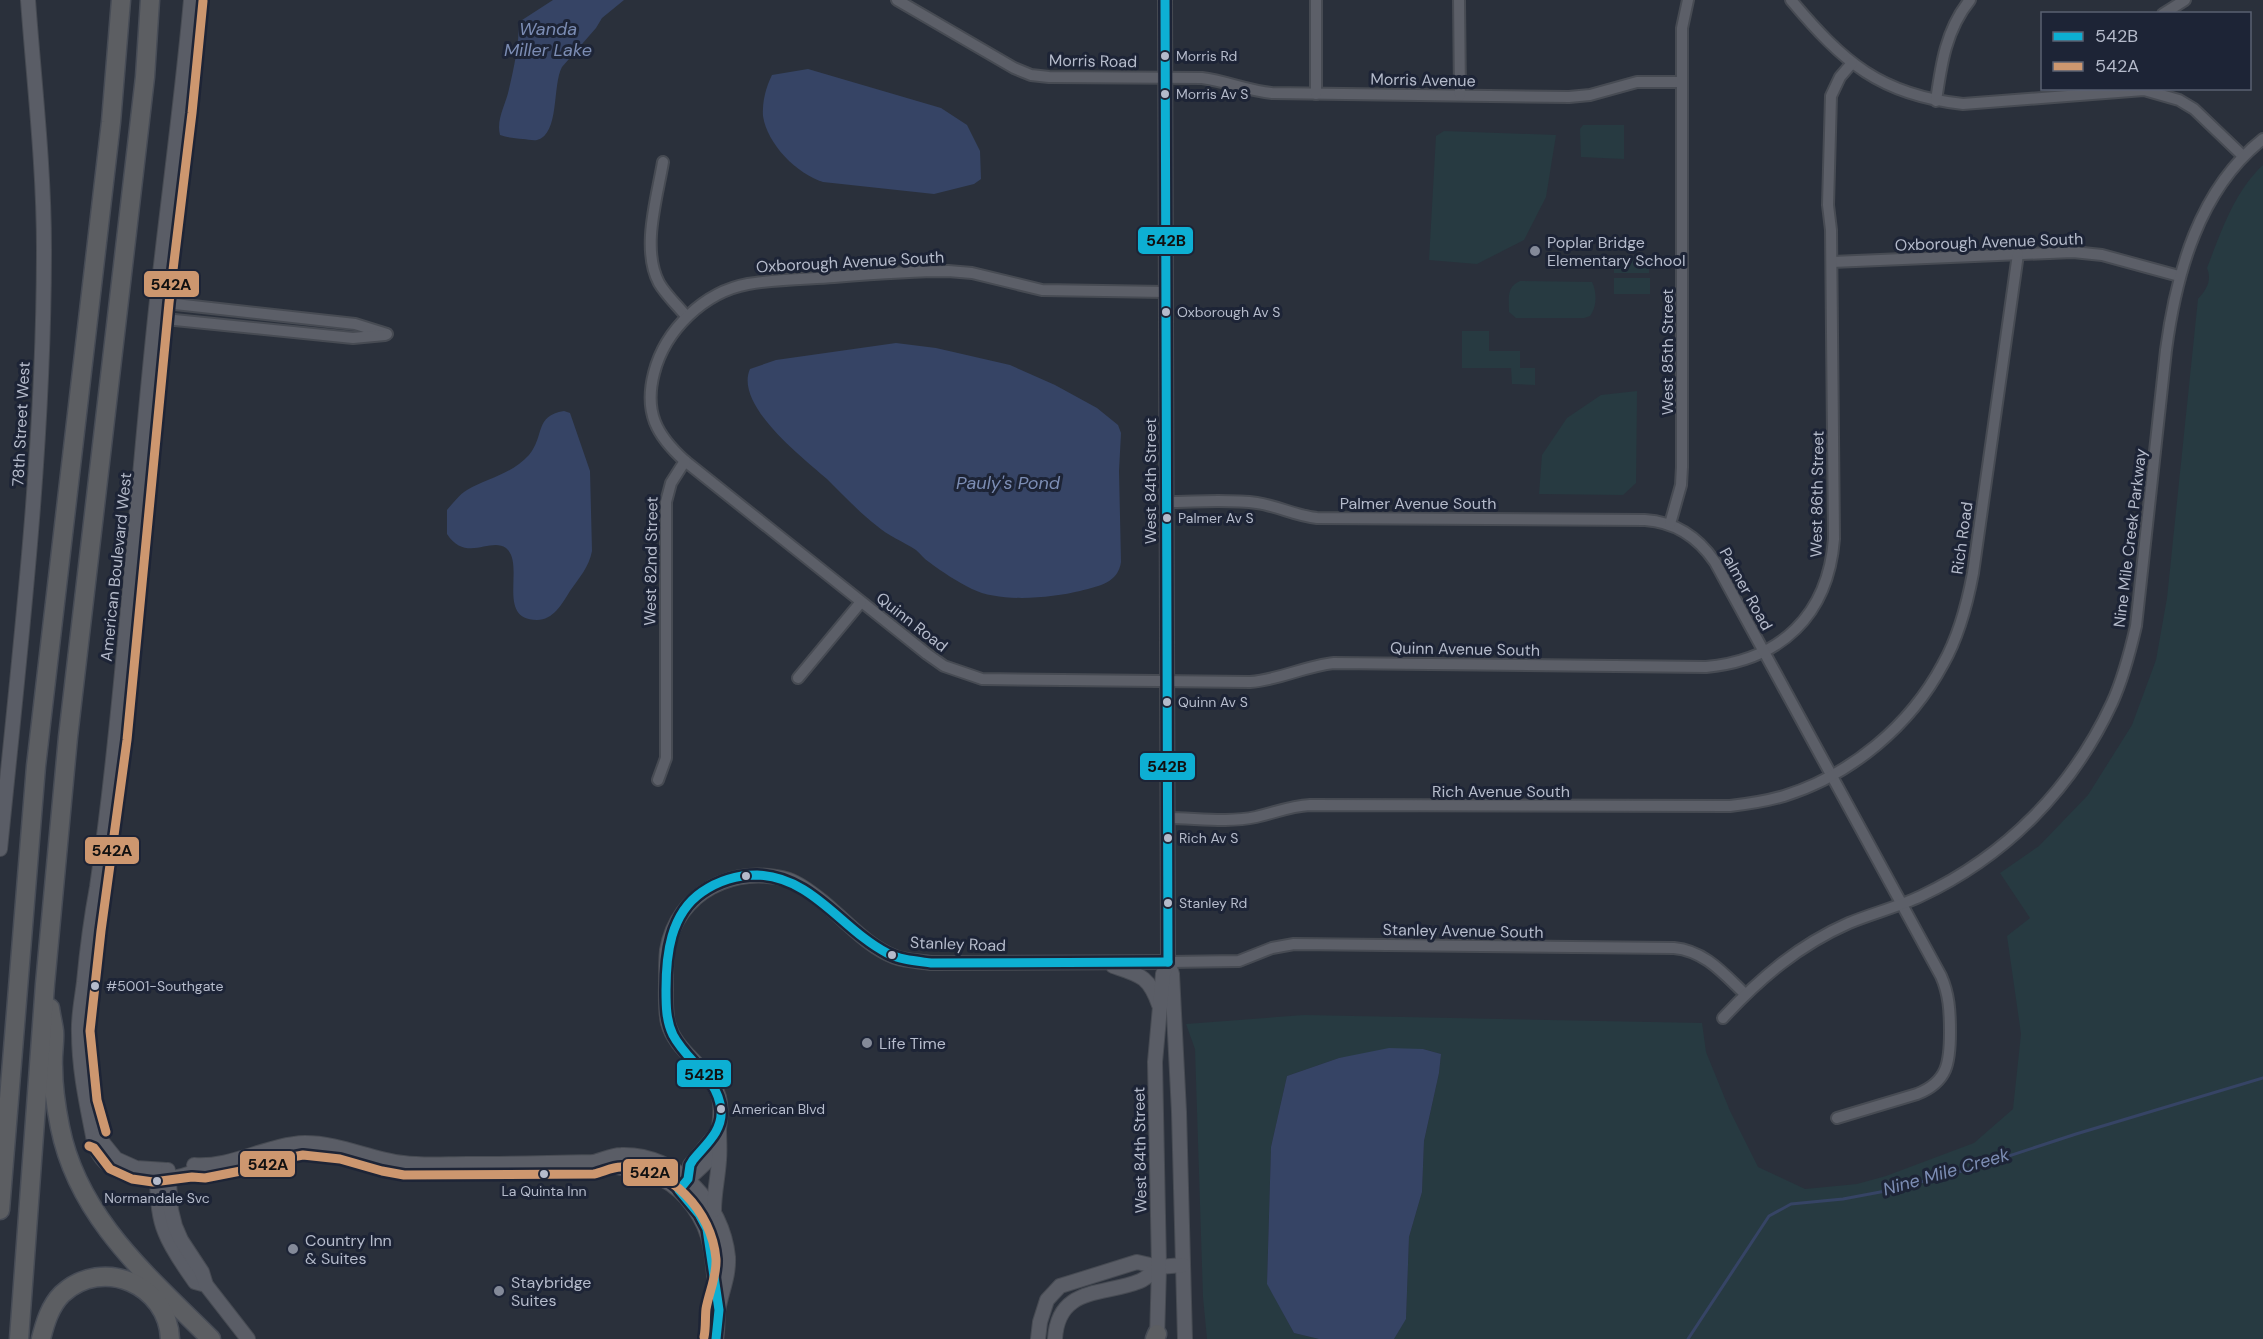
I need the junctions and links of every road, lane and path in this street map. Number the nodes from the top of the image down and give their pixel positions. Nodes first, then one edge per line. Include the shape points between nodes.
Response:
1 (28, 0) edge
2 (121, 0) edge
3 (150, 0) edge
4 (191, 0) edge
5 (897, 0) edge
6 (1164, 0) edge
7 (1316, 0) edge
8 (1459, 0) edge
9 (1688, 0) edge
10 (1791, 0) edge
11 (1970, 0) edge
12 (2185, 0) edge
13 (2166, 12) edge
14 (1852, 63) junction
15 (1164, 77) junction
16 (1682, 82) junction
17 (2123, 90) edge
18 (2140, 90) edge
19 (1316, 94) junction
20 (1460, 95) junction
21 (1936, 101) junction
22 (2263, 139) edge
23 (2243, 156) junction
24 (663, 162) dead end
25 (2018, 254) junction
26 (1832, 262) junction
27 (2179, 276) junction
28 (1166, 292) junction
29 (157, 302) junction
30 (686, 316) junction
31 (155, 318) junction
32 (685, 461) junction
33 (1166, 502) junction
34 (1670, 524) junction
35 (861, 602) junction
36 (1763, 651) junction
37 (798, 678) dead end
38 (1167, 682) junction
39 (1831, 775) junction
40 (658, 780) dead end
41 (1167, 818) junction
42 (0, 849) edge
43 (1902, 904) junction
44 (1103, 962) junction
45 (1168, 962) junction
46 (45, 984) junction
47 (1745, 994) junction
48 (1159, 1007) junction
49 (1723, 1018) dead end
50 (5, 1098) edge
51 (1837, 1118) dead end
52 (719, 1136) junction
53 (162, 1174) junction
54 (684, 1185) junction
55 (0, 1210) edge
56 (714, 1210) junction
57 (1184, 1265) junction
58 (1160, 1267) junction
59 (719, 1310) junction
60 (1186, 1336) edge
61 (716, 1337) edge
62 (1156, 1337) edge
63 (19, 1339) edge
64 (41, 1339) edge
65 (170, 1339) edge
66 (212, 1339) edge
67 (248, 1339) edge
68 (1038, 1339) edge
69 (1054, 1339) edge

1 - 42 street, 78th Street West via 43,206 43,292 36,477
2 - 50 highway via 111,122 36,766
3 - 46 highway via 145,76 68,737
4 - 29 street, American Boulevard West
5 - 15 street, Morris Road via 1031,75
6 - 15 street, West 84th Street
7 - 19 street
8 - 20 street
9 - 16 street, West 85th Street via 1682,28
10 - 14 street
11 - 21 street via 1948,40
12 - 13 street
14 - 21 street via 1887,86
14 - 26 street, West 86th Street via 1834,86 1829,107
15 - 19 street, Morris Avenue via 1220,80 1255,92
15 - 28 street, West 84th Street
16 - 20 street, Morris Avenue via 1637,81 1569,97
16 - 34 street, West 85th Street via 1682,467
17 - 21 street via 1989,103
18 - 23 street via 2179,100 2208,121
19 - 20 street, Morris Avenue
22 - 23 street, Nine Mile Creek Parkway
23 - 27 street, Nine Mile Creek Parkway via 2202,217
24 - 30 street via 651,255 660,285
25 - 26 street, Oxborough Avenue South
25 - 27 street, Oxborough Avenue South via 2102,255
25 - 39 street, Rich Road via 1973,573 1957,634 1944,664 1907,715 1860,758
26 - 36 street, West 86th Street via 1832,562 1826,585 1802,624
27 - 43 street, Nine Mile Creek Parkway via 2166,350 2136,626 2112,702 2073,771 2020,831 1955,878
28 - 30 street, Oxborough Avenue South via 1042,290 972,273 925,271 746,284 707,301
28 - 33 street, West 84th Street
29 - 31 street, American Boulevard West
29 - 31 street via 355,324 387,334 353,338
30 - 32 street via 663,348 650,386 654,422 662,438
31 - 53 street, American Boulevard West via 112,765 78,1031 85,1102 94,1135 102,1139 116,1158
32 - 35 street, Quinn Road
32 - 40 street, West 82nd Street via 671,483 666,502 666,758
33 - 34 street, Palmer Avenue South via 1246,502 1317,518 1645,520
33 - 38 street, West 84th Street
34 - 36 street, Palmer Road via 1706,550
35 - 37 street
35 - 38 street, Quinn Road via 944,666 982,679
36 - 38 street, Quinn Avenue South via 1743,661 1706,667 1334,663 1312,665 1265,681
36 - 39 street
38 - 41 street, West 84th Street
39 - 41 street, Rich Avenue South via 1785,796 1730,806 1310,805 1237,819
39 - 43 street
41 - 45 street, West 84th Street
43 - 47 street, Nine Mile Creek Parkway via 1818,939
43 - 51 street via 1946,987 1949,1061 1929,1089
44 - 45 street, Stanley Road
44 - 48 street via 1146,979
44 - 52 street, Stanley Road via 931,963 903,959 871,944 792,881 755,874 723,881 701,893 680,916 668,948 666,1011 678,1043 704,1071 719,1096
45 - 47 street, Stanley Avenue South via 1239,961 1294,944 1674,948 1703,956
45 - 48 street, West 84th Street
45 - 57 street, West 84th Street via 1172,974
46 - 63 highway
46 - 66 highway via 54,1031 54,1086 60,1128 81,1189 101,1223 127,1254
47 - 49 street, Nine Mile Creek Parkway
48 - 58 street, West 84th Street via 1155,1111
50 - 55 highway
52 - 54 street via 690,1165
52 - 56 street
53 - 54 street, American Boulevard West via 303,1143 342,1147 404,1163 594,1162 619,1155 636,1156 672,1169
53 - 67 street via 175,1226 206,1285
54 - 56 street, American Boulevard West via 702,1194
54 - 59 street, American Boulevard West via 707,1229
56 - 59 street, American Boulevard West via 728,1257 728,1277
57 - 58 street
57 - 60 street, West 84th Street
58 - 62 street, West 84th Street
58 - 68 street via 1137,1262 1060,1286 1047,1300
58 - 69 street via 1142,1280 1074,1299 1066,1305
59 - 61 street, American Boulevard West
64 - 65 highway via 47,1316 62,1294 82,1281 105,1276 132,1282 153,1296 166,1317

